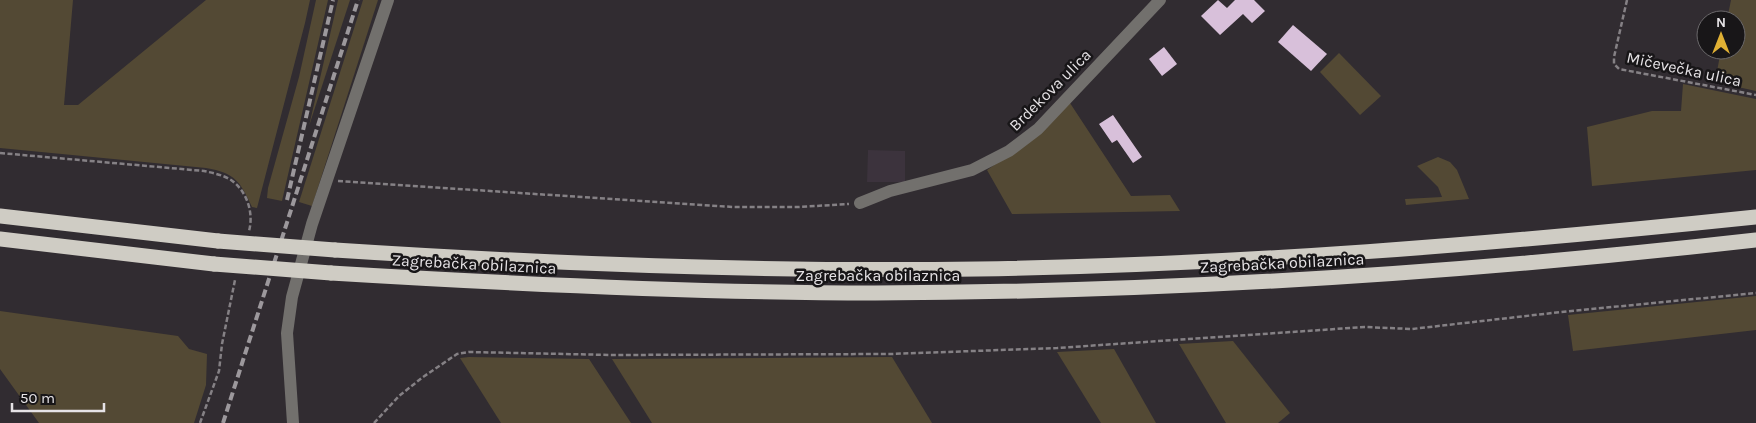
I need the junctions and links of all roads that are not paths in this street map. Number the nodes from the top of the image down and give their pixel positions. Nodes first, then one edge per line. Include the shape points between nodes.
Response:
1 (388, 0) edge
2 (1160, 0) edge
3 (860, 203) road end
4 (0, 216) edge
5 (1756, 217) edge
6 (0, 239) edge
7 (1756, 240) edge
8 (293, 423) edge

1 - 8 street via 312,224 292,297 288,320
2 - 3 street, Brdekova ulica via 1038,129 1009,151 972,170 890,191
4 - 5 highway, Zagrebačka obilaznica, bridge via 335,250 654,266 871,270 1205,262 1391,251
6 - 7 highway, Zagrebačka obilaznica, bridge via 214,264 331,273 655,290 874,293 1216,284 1392,274 1581,259

